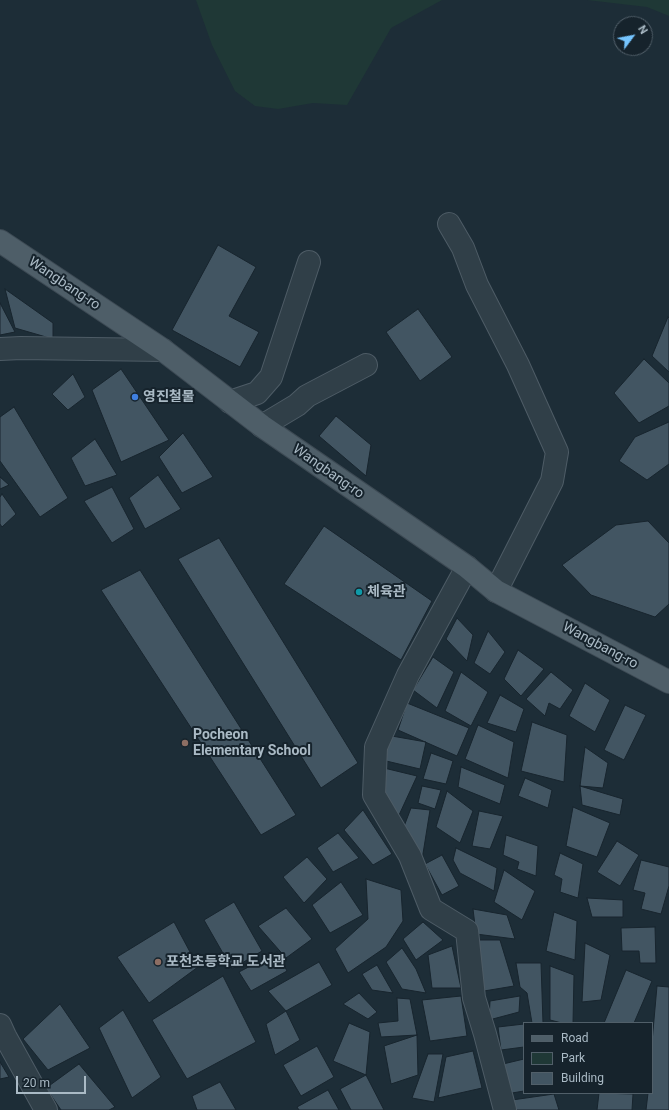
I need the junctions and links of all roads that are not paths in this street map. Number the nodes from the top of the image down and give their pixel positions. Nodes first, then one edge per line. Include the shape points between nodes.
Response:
1 (449, 224) dead end
2 (0, 240) edge
3 (309, 262) dead end
4 (0, 349) edge
5 (163, 350) junction
6 (366, 365) dead end
7 (230, 402) junction
8 (262, 426) junction
9 (467, 567) junction
10 (496, 591) junction
11 (669, 682) edge
12 (0, 1025) edge
13 (46, 1110) edge
14 (505, 1110) edge

1 - 10 street via 463,248 477,285 518,365 557,452 552,481
2 - 5 main road, Wangbang-ro
3 - 7 street via 271,377 257,393
4 - 5 street
5 - 7 main road, Wangbang-ro
6 - 8 street via 307,396
7 - 8 main road, Wangbang-ro
8 - 9 main road, Wangbang-ro
9 - 10 main road, Wangbang-ro
9 - 14 street via 411,670 376,747 374,795 410,856 431,909 467,931 474,998
10 - 11 main road, Wangbang-ro
12 - 13 street

